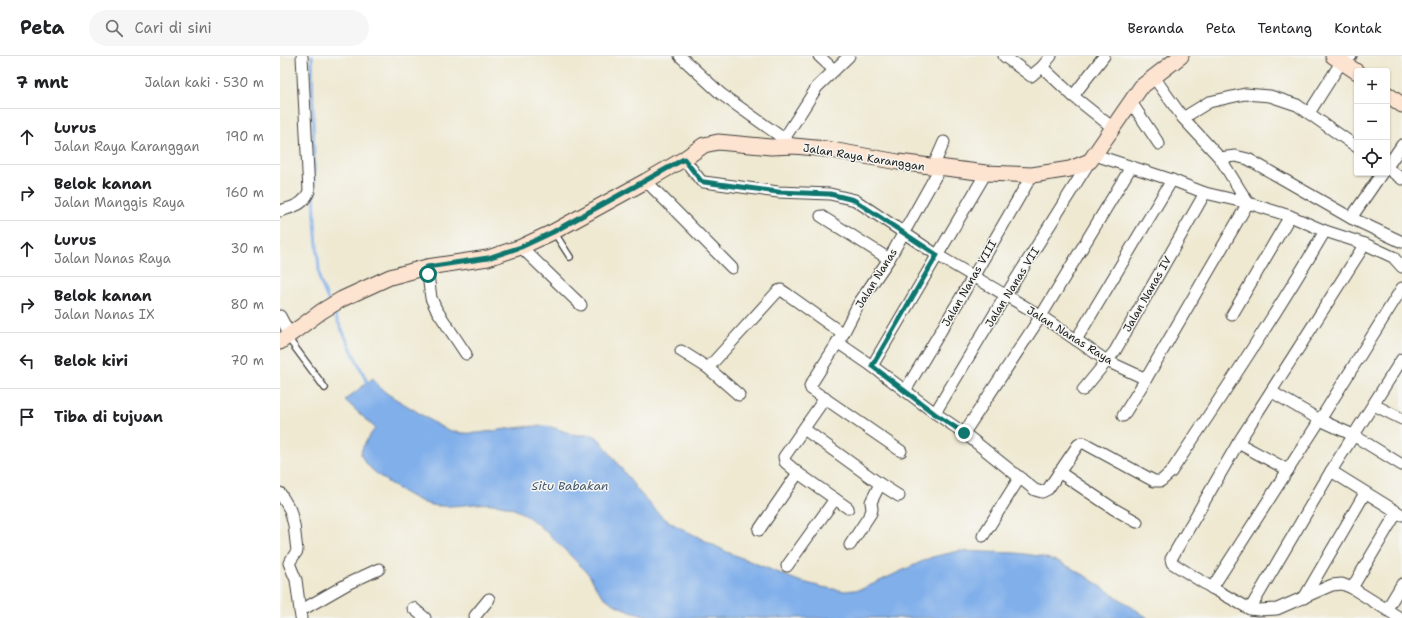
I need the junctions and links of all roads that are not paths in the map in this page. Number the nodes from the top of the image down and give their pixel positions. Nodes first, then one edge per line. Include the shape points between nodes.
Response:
1 (302, 56) edge
2 (680, 56) edge
3 (819, 56) edge
4 (849, 56) edge
5 (1004, 56) edge
6 (1051, 56) edge
7 (1104, 56) edge
8 (1181, 56) edge
9 (1342, 58) edge
10 (1042, 67) junction
11 (1354, 69) edge
12 (834, 70) junction
13 (1153, 76) junction
14 (1073, 96) junction
15 (1390, 96) edge
16 (1130, 102) junction
17 (1402, 105) edge
18 (1309, 113) junction
19 (1183, 118) junction
20 (1113, 128) junction
21 (944, 142) dead end
22 (789, 143) junction
23 (1159, 144) dead end
24 (1354, 145) edge
25 (1402, 145) edge
26 (1092, 158) junction
27 (1220, 158) junction
28 (684, 159) junction
29 (1390, 163) edge
30 (1132, 166) junction
31 (936, 168) junction
32 (1390, 170) edge
33 (986, 173) junction
34 (1032, 175) junction
35 (1380, 176) edge
36 (1172, 180) junction
37 (1402, 180) edge
38 (646, 181) junction
39 (1205, 193) junction
40 (1248, 203) junction
41 (280, 211) edge
42 (821, 216) dead end
43 (1290, 216) junction
44 (1351, 218) junction
45 (1325, 231) junction
46 (553, 232) junction
47 (903, 233) junction
48 (1402, 242) edge
49 (1365, 244) junction
50 (521, 247) junction
51 (937, 255) junction
52 (570, 257) dead end
53 (888, 259) junction
54 (427, 267) junction
55 (1402, 267) edge
56 (732, 268) dead end
57 (973, 277) junction
58 (1402, 288) edge
59 (1006, 296) junction
60 (581, 305) dead end
61 (1232, 315) dead end
62 (280, 316) edge
63 (1041, 316) junction
64 (286, 338) edge
65 (840, 338) junction
66 (1076, 340) junction
67 (681, 351) dead end
68 (466, 354) dead end
69 (1402, 359) edge
70 (1107, 361) junction
71 (872, 366) junction
72 (708, 368) junction
73 (1146, 379) junction
74 (325, 388) dead end
75 (1083, 390) dead end
76 (905, 391) junction
77 (1272, 392) junction
78 (739, 395) dead end
79 (825, 398) junction
80 (1374, 405) junction
81 (935, 414) junction
82 (1123, 416) dead end
83 (1402, 419) edge
84 (1320, 420) junction
85 (804, 429) junction
86 (964, 433) junction
87 (1353, 435) junction
88 (1238, 443) junction
89 (901, 451) dead end
90 (1402, 465) edge
91 (1288, 470) junction
92 (1059, 472) junction
93 (1331, 472) junction
94 (798, 473) junction
95 (1020, 477) junction
96 (880, 484) junction
97 (1365, 492) junction
98 (280, 493) edge
99 (899, 496) dead end
100 (835, 499) junction
101 (848, 508) dead end
102 (1400, 513) edge
103 (1137, 522) dead end
104 (759, 530) dead end
105 (983, 536) dead end
106 (850, 545) dead end
107 (787, 566) dead end
108 (379, 568) dead end
109 (1402, 584) edge
110 (1212, 588) junction
111 (1352, 588) junction
112 (1304, 598) junction
113 (489, 600) dead end
114 (413, 608) dead end
115 (1250, 609) junction
116 (1387, 609) junction
117 (300, 614) edge
118 (475, 617) edge
119 (425, 618) edge
120 (1400, 618) edge

1 - 41 street via 309,191 301,204
2 - 22 street via 721,94
3 - 12 street
4 - 12 street
5 - 10 street via 1031,76
6 - 10 street
7 - 14 street
8 - 13 street
9 - 11 street
9 - 18 street
10 - 14 street
12 - 22 street via 817,87
13 - 16 street
13 - 19 street
14 - 20 street
15 - 17 street
16 - 20 street
16 - 23 street
18 - 19 street via 1297,105 1270,96 1245,94 1209,102
18 - 24 street
19 - 27 street
20 - 26 street
21 - 31 street, Jalan Nanas
22 - 28 street, Jalan Raya Karanggan via 771,147 718,142 704,146
22 - 31 street, Jalan Raya Karanggan
25 - 29 street
26 - 30 street
26 - 34 street, Jalan Raya Karanggan via 1070,169
26 - 59 street, Jalan Nanas VII
27 - 40 street
27 - 44 street via 1235,156 1248,159
28 - 38 street, Jalan Raya Karanggan
28 - 47 street, Jalan Nanas Raya via 704,182 778,192 830,194 854,200
30 - 36 street
30 - 63 street
31 - 33 street, Jalan Raya Karanggan
31 - 47 street, Jalan Nanas
32 - 37 street
33 - 34 street, Jalan Raya Karanggan
33 - 51 street
34 - 57 street, Jalan Nanas VIII
35 - 44 street
36 - 39 street
36 - 66 street
38 - 46 street, Jalan Raya Karanggan
38 - 56 street
39 - 40 street
39 - 70 street, Jalan Nanas IV
40 - 43 street
40 - 73 street
42 - 53 street
43 - 45 street
43 - 61 street
44 - 48 street
45 - 49 street
45 - 92 street via 1230,385 1171,472 1161,481 1154,481 1084,443 1078,445
46 - 50 street, Jalan Raya Karanggan
46 - 52 lane
47 - 51 street, Jalan Nanas Raya
47 - 53 street, Jalan Nanas
49 - 55 street via 1392,257
49 - 77 street
50 - 54 street, Jalan Raya Karanggan via 488,258
50 - 60 street
51 - 57 street, Jalan Nanas Raya
51 - 71 street
53 - 65 street, Jalan Nanas via 859,302
54 - 64 street, Jalan Raya Karanggan via 390,276 342,299
54 - 68 street via 431,298
57 - 59 street, Jalan Nanas Raya
57 - 76 street, Jalan Nanas VIII
58 - 84 street
59 - 63 street, Jalan Nanas Raya
59 - 81 street, Jalan Nanas VII
62 - 64 street
63 - 66 street, Jalan Nanas Raya
63 - 86 street
64 - 74 lane
65 - 71 street
65 - 72 street via 781,290
65 - 79 street, Jalan Nanas via 810,386
66 - 70 street, Jalan Nanas Raya
67 - 72 street
69 - 80 street
70 - 73 street, Jalan Nanas Raya
70 - 75 street, Jalan Nanas IV
71 - 76 street
72 - 78 street
73 - 82 street
76 - 81 street
77 - 84 street
77 - 88 street
79 - 85 street
79 - 89 street
80 - 83 street
80 - 87 street
81 - 86 street
84 - 87 street
84 - 91 street
85 - 94 street via 784,457 785,462
85 - 96 street
86 - 95 street
87 - 90 street
87 - 93 street
88 - 91 street
88 - 110 street via 1171,559 1172,563
91 - 110 street
92 - 95 street via 1048,489 1042,492 1035,490
92 - 103 street
93 - 97 street
93 - 115 street
94 - 100 street
94 - 104 street
95 - 105 street
96 - 99 street
96 - 106 street via 871,502 871,513
97 - 102 street
97 - 112 street
98 - 117 street via 290,510 294,525 297,551 289,563 296,580
100 - 101 street
100 - 107 street
102 - 111 street
108 - 117 street via 349,583
109 - 116 street
110 - 115 street
111 - 112 street via 1342,584 1332,585
111 - 116 street
112 - 115 street via 1277,609
113 - 118 street
114 - 119 street
116 - 120 street

